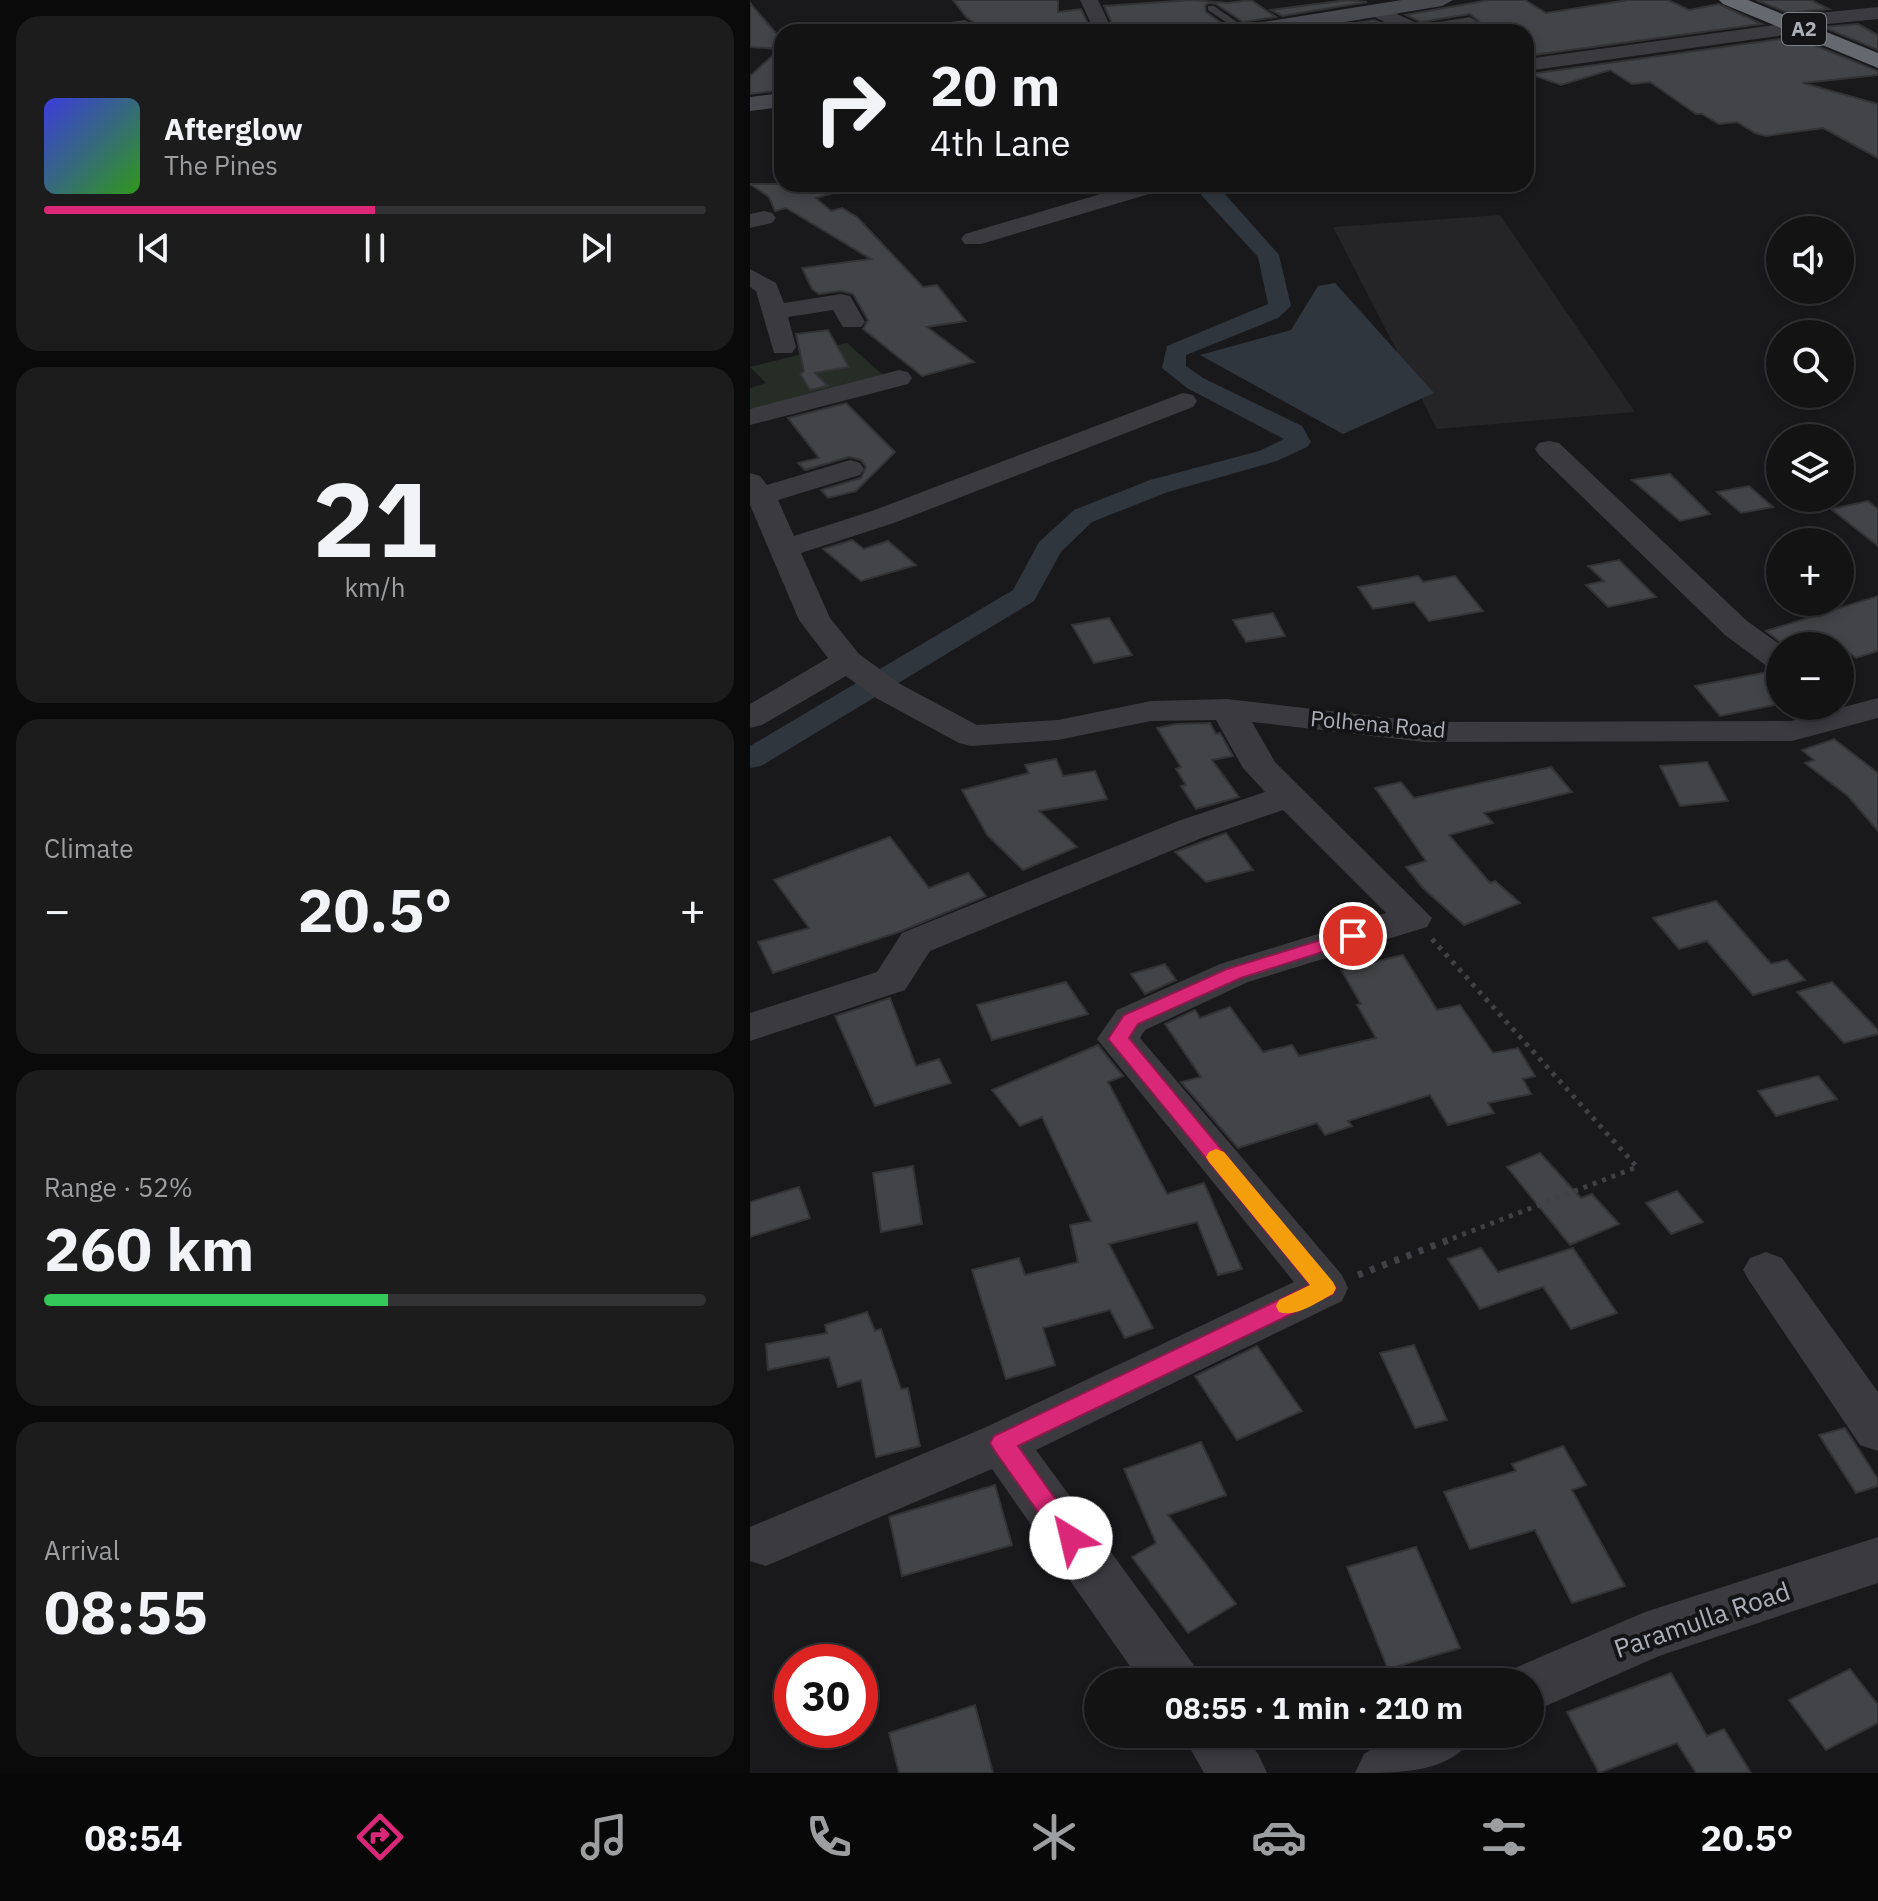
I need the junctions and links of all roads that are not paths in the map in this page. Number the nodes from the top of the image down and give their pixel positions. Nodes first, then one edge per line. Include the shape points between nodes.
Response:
1 (1089, 0) edge
2 (1442, 0) edge
3 (1730, 0) edge
4 (1211, 8) dead end
5 (1377, 11) junction
6 (1878, 13) edge
7 (1470, 23) dead end
8 (1100, 24) edge
9 (1234, 24) edge
10 (1295, 24) edge
11 (1404, 24) edge
12 (1464, 24) edge
13 (1794, 25) junction
14 (1548, 41) dead end
15 (1656, 47) junction
16 (1875, 58) edge
17 (1534, 64) edge
18 (774, 101) edge
19 (750, 104) edge
20 (1131, 192) edge
21 (973, 239) dead end
22 (750, 276) edge
23 (773, 312) junction
24 (852, 322) dead end
25 (783, 347) dead end
26 (899, 378) dead end
27 (1183, 401) dead end
28 (750, 417) edge
29 (1549, 449) dead end
30 (850, 469) dead end
31 (756, 489) edge
32 (784, 549) junction
33 (1766, 650) edge
34 (865, 674) junction
35 (1227, 709) junction
36 (1865, 710) edge
37 (750, 718) edge
38 (1288, 796) junction
39 (750, 1027) edge
40 (1766, 1270) dead end
41 (1878, 1431) edge
42 (1002, 1443) junction
43 (766, 1544) dead end
44 (1878, 1560) edge
45 (1163, 1668) edge
46 (1544, 1682) edge
47 (1220, 1748) edge
48 (1424, 1748) edge
49 (1238, 1773) edge
50 (1384, 1773) edge

1 - 8 street
2 - 5 street
3 - 13 highway, A2
4 - 9 lane
5 - 10 street
5 - 11 street
6 - 13 street
7 - 12 street
13 - 15 street
13 - 16 highway, A2
14 - 15 street via 1631,34
15 - 17 street
18 - 19 street
20 - 21 street
22 - 23 street via 767,288
23 - 24 street via 841,301
23 - 25 street
26 - 28 street
27 - 32 street via 883,517
29 - 33 street via 1736,628
30 - 31 street
31 - 32 street
32 - 34 street via 815,620
34 - 35 street, Polhena Road via 971,736 1058,730 1151,711
34 - 37 street
35 - 36 street, Polhena Road via 1424,732 1792,731
35 - 38 street via 1261,768
38 - 39 street via 1191,829 916,942 891,981
38 - 42 street via 1413,918 1234,973 1131,1020 1118,1039 1325,1288
40 - 41 street
42 - 43 street
42 - 45 street
44 - 46 street, Paramulla Road via 1645,1636
47 - 49 street
48 - 50 street

